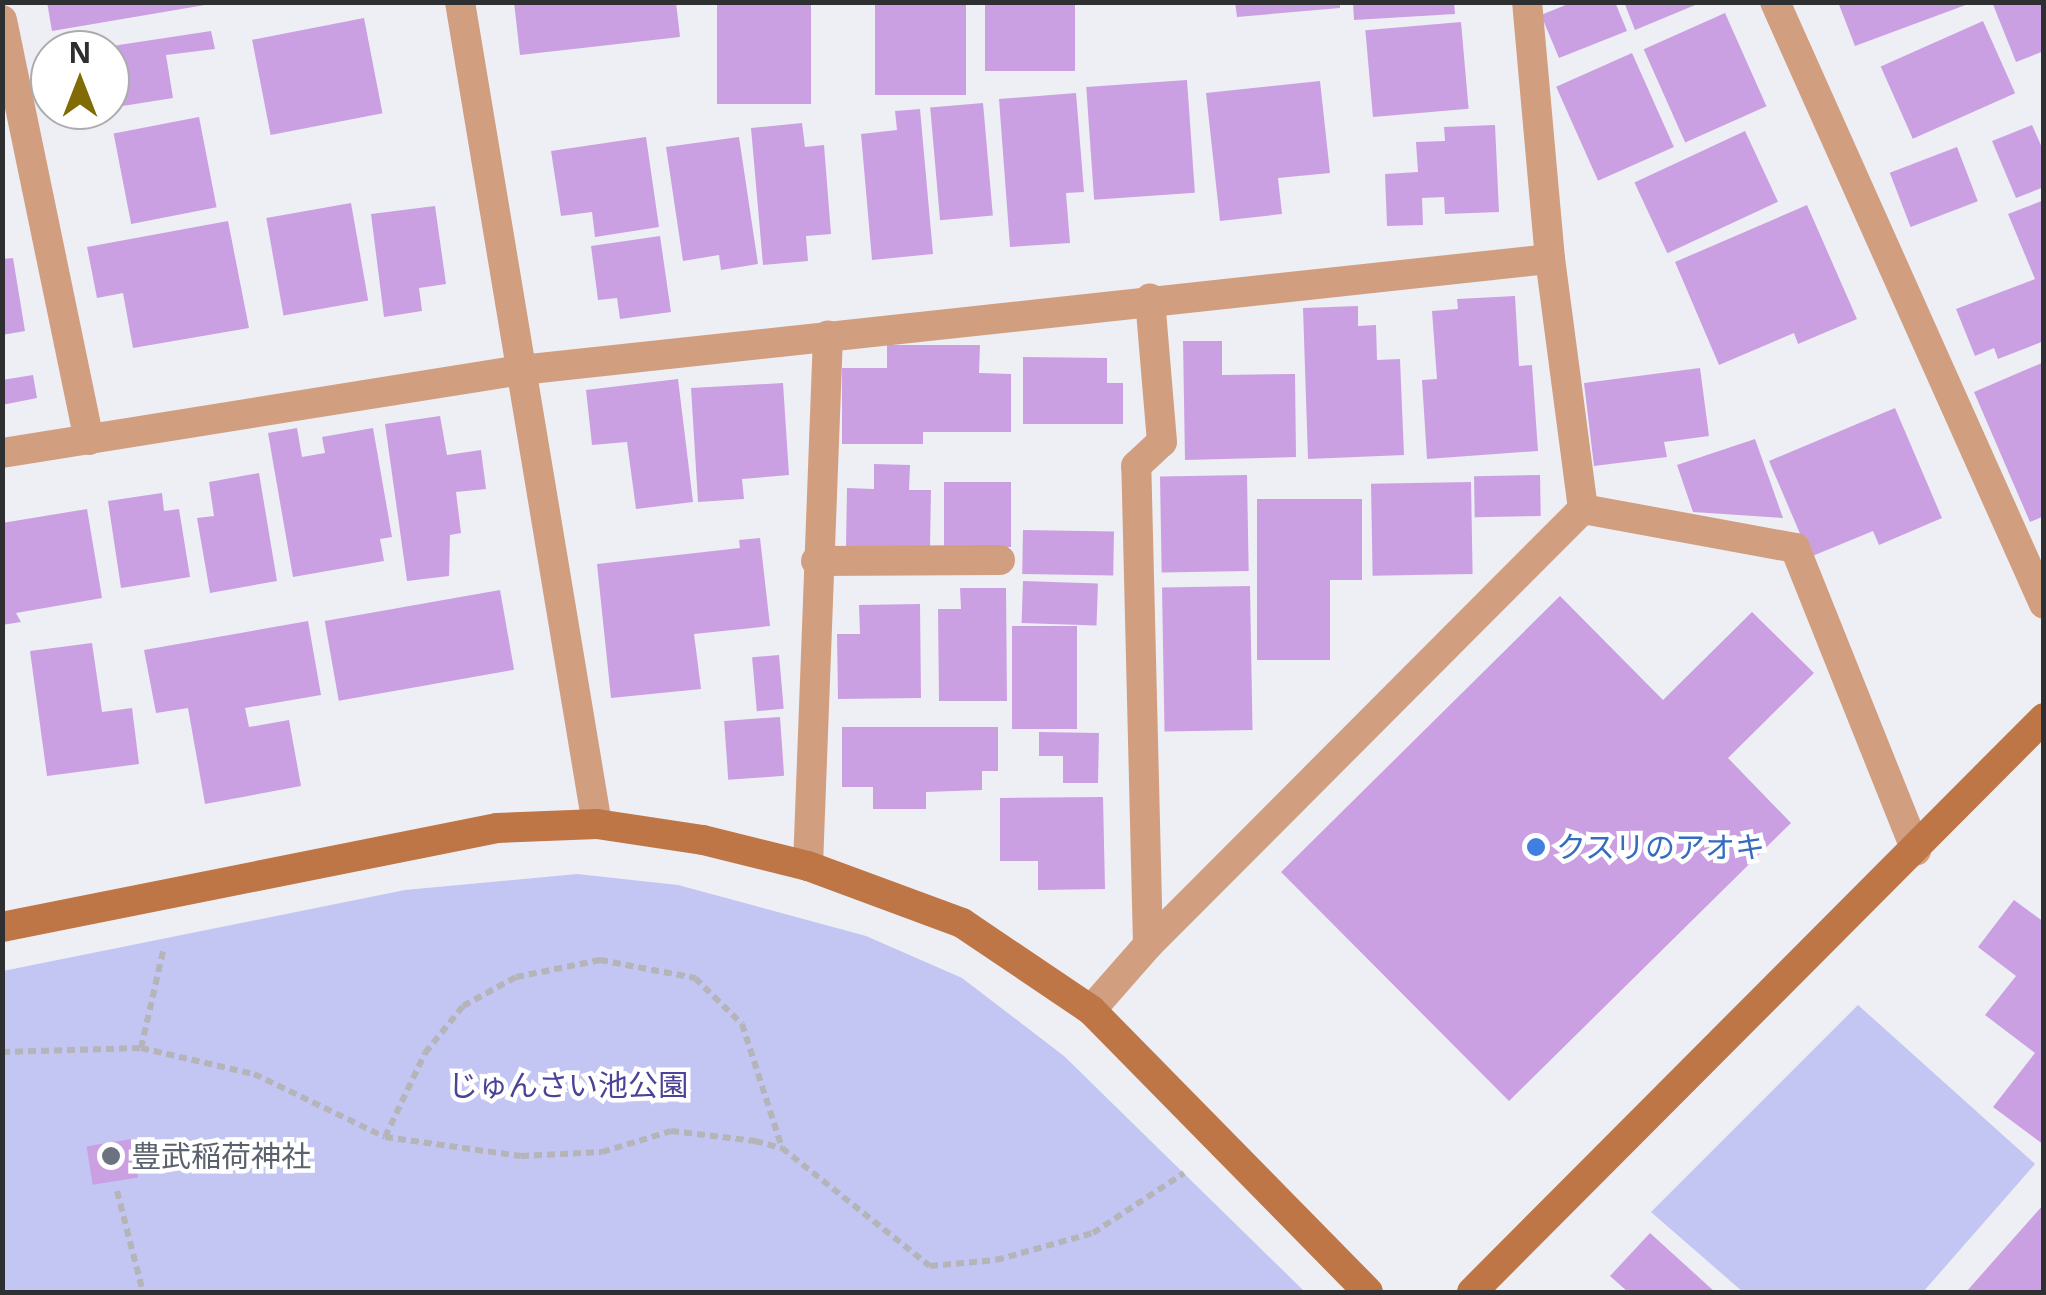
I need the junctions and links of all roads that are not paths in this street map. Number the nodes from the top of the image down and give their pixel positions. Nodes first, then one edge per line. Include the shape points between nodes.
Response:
1 (460, 2) edge
2 (1527, 2) edge
3 (1775, 2) edge
4 (2, 20) edge
5 (1550, 259) junction
6 (1150, 299) junction
7 (828, 334) junction
8 (521, 370) junction
9 (89, 440) junction
10 (2, 454) edge
11 (1582, 509) junction
12 (1000, 560) dead end
13 (816, 562) junction
14 (2044, 604) edge
15 (2044, 718) edge
16 (597, 824) junction
17 (1916, 851) junction
18 (808, 866) junction
19 (2, 927) edge
20 (1148, 944) junction
21 (1091, 1010) junction
22 (1368, 1292) edge
23 (1472, 1292) edge

1 - 8 street
2 - 5 street
3 - 14 street
4 - 9 street
5 - 6 street
5 - 11 street
6 - 7 street
6 - 20 street via 1162,442 1136,466
7 - 8 street
7 - 13 street
8 - 9 street
8 - 16 street
9 - 10 street
11 - 17 street via 1795,548
11 - 20 street
12 - 13 street
13 - 18 street
15 - 17 street
16 - 18 street via 703,840
16 - 19 street via 497,828
17 - 23 street
18 - 21 street via 962,923
20 - 21 street
21 - 22 street

